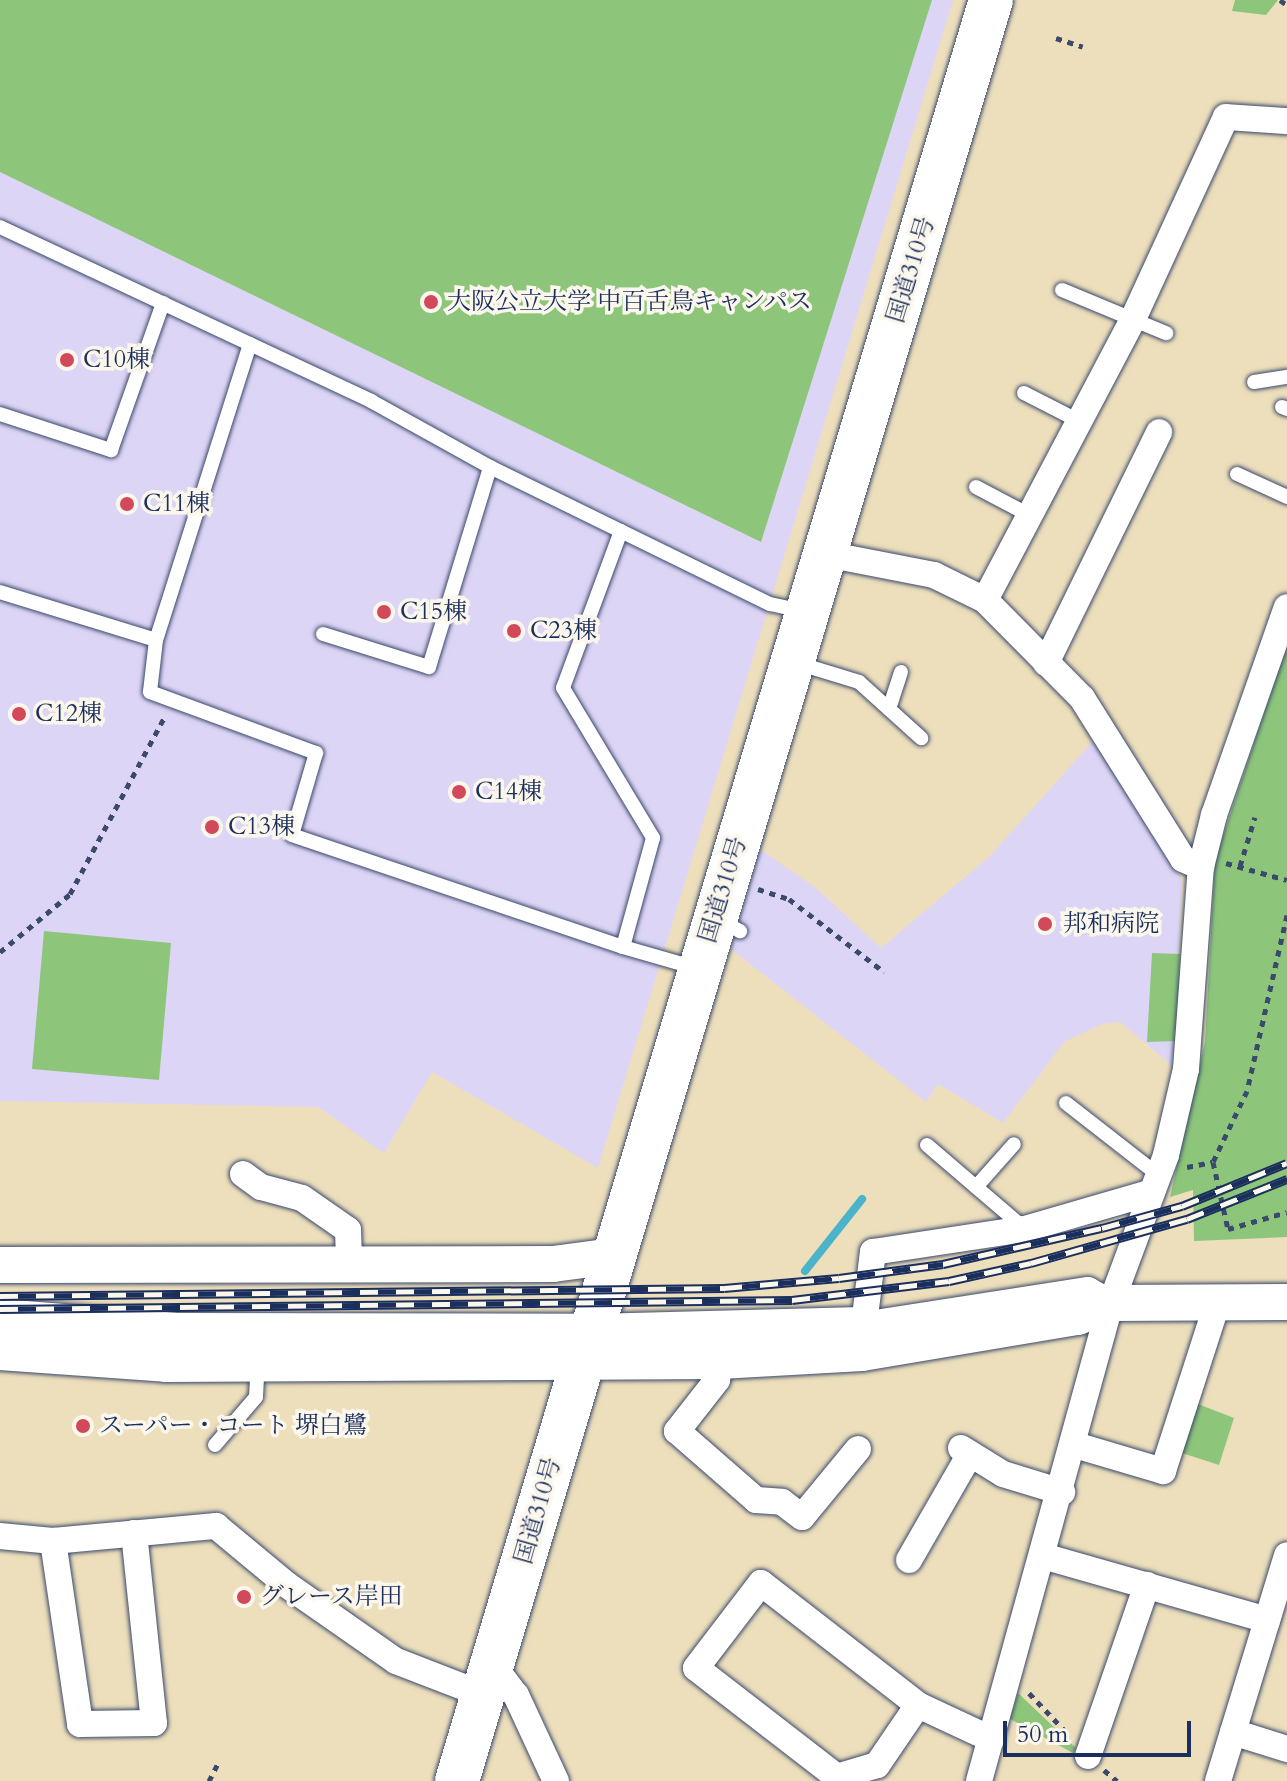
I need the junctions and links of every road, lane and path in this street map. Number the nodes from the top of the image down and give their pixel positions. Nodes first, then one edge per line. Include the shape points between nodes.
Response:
1 (991, 0) edge
2 (1280, 0) edge
3 (1287, 5) edge
4 (1056, 38) dead end
5 (1083, 47) dead end
6 (1287, 121) edge
7 (0, 227) edge
8 (1062, 290) dead end
9 (163, 303) junction
10 (1133, 319) junction
11 (1166, 333) dead end
12 (250, 344) junction
13 (1287, 377) edge
14 (1254, 382) dead end
15 (1024, 393) dead end
16 (0, 414) edge
17 (1079, 421) junction
18 (1159, 432) dead end
19 (490, 467) junction
20 (1237, 474) dead end
21 (976, 487) dead end
22 (1287, 497) edge
23 (1029, 515) junction
24 (621, 531) junction
25 (826, 554) junction
26 (0, 592) edge
27 (985, 600) junction
28 (1287, 607) edge
29 (808, 612) junction
30 (323, 634) dead end
31 (156, 640) junction
32 (793, 662) junction
33 (1046, 663) junction
34 (901, 672) dead end
35 (173, 701) junction
36 (889, 709) junction
37 (921, 738) dead end
38 (1255, 817) dead end
39 (1240, 866) junction
40 (1201, 867) junction
41 (1287, 880) edge
42 (746, 885) dead end
43 (1287, 915) edge
44 (623, 947) junction
45 (0, 952) edge
46 (699, 969) junction
47 (884, 972) dead end
48 (1066, 1103) dead end
49 (1014, 1144) dead end
50 (927, 1145) dead end
51 (243, 1174) dead end
52 (1155, 1183) junction
53 (976, 1187) junction
54 (1287, 1212) edge
55 (1025, 1229) junction
56 (614, 1256) junction
57 (349, 1264) junction
58 (0, 1265) edge
59 (1287, 1302) edge
60 (1111, 1303) junction
61 (1217, 1304) junction
62 (0, 1317) edge
63 (862, 1339) junction
64 (589, 1347) junction
65 (0, 1352) edge
66 (720, 1361) junction
67 (258, 1364) junction
68 (215, 1445) dead end
69 (1075, 1445) junction
70 (858, 1449) dead end
71 (1062, 1492) junction
72 (134, 1533) junction
73 (0, 1536) edge
74 (53, 1541) junction
75 (1287, 1555) edge
76 (1043, 1556) junction
77 (909, 1560) dead end
78 (1147, 1585) junction
79 (1267, 1620) junction
80 (1009, 1671) junction
81 (488, 1680) junction
82 (918, 1705) junction
83 (1233, 1732) junction
84 (991, 1739) junction
85 (1287, 1749) edge
86 (1088, 1756) junction
87 (218, 1763) dead end
88 (209, 1781) edge
89 (457, 1781) edge
90 (556, 1781) edge
91 (979, 1781) edge
92 (1117, 1781) edge
93 (1218, 1781) edge

1 - 25 highway, 国道310号 via 953,159
2 - 3 path
4 - 5 path
6 - 10 street via 1226,117
7 - 9 lane
8 - 10 lane
9 - 12 lane
9 - 16 lane via 111,450
10 - 11 lane
10 - 17 street
12 - 19 lane via 371,401
12 - 31 lane
13 - 14 lane
15 - 17 lane
17 - 23 street
18 - 33 street
19 - 24 lane
19 - 30 lane via 429,667
20 - 22 lane
21 - 23 lane
23 - 27 street
24 - 29 lane via 770,604
24 - 44 lane via 563,688 653,838
25 - 27 street via 934,575
25 - 29 highway, 国道310号
26 - 31 lane
27 - 33 street
28 - 40 street
29 - 32 highway, 国道310号
31 - 35 lane via 150,692
32 - 36 lane via 859,682
32 - 46 highway, 国道310号 via 728,925
33 - 40 street via 1082,698 1183,859
34 - 36 lane
35 - 44 lane via 316,753 292,835
35 - 45 path via 70,894
36 - 37 lane
38 - 39 path
39 - 40 path via 1215,860
39 - 41 path
40 - 52 street via 1186,1069
42 - 47 path via 789,899
43 - 54 path via 1247,1091 1213,1162 1228,1229
44 - 46 lane
46 - 56 highway, 国道310号
48 - 52 lane
49 - 53 lane
50 - 53 lane
51 - 57 street via 261,1187 302,1198 348,1230
52 - 55 street
52 - 60 street
53 - 55 lane
55 - 63 street via 873,1252
56 - 57 street via 553,1264
56 - 64 highway, 国道310号
57 - 58 street
59 - 61 street
60 - 61 street
60 - 63 street via 1078,1317
60 - 69 street
61 - 69 street via 1163,1471
62 - 64 street via 176,1331
63 - 64 street
63 - 66 street
64 - 66 street
64 - 67 street
64 - 81 highway, 国道310号
65 - 67 street via 166,1364
66 - 70 street via 717,1380 677,1431 756,1500 782,1502 802,1517
67 - 68 lane via 256,1397
69 - 71 street
71 - 76 street
71 - 77 street via 1003,1474 965,1451
72 - 74 street
72 - 74 street via 154,1723 80,1724
72 - 81 street via 216,1526 287,1585 396,1661
73 - 74 street
75 - 79 street
76 - 78 street
76 - 80 street
78 - 79 street
78 - 86 street
79 - 83 street
80 - 84 street
80 - 86 path
81 - 89 highway, 国道310号
81 - 90 street via 516,1695
82 - 82 street via 761,1583 696,1668 837,1777 877,1765
82 - 84 street
83 - 85 street
83 - 93 street
84 - 91 street
86 - 92 path
87 - 88 path

